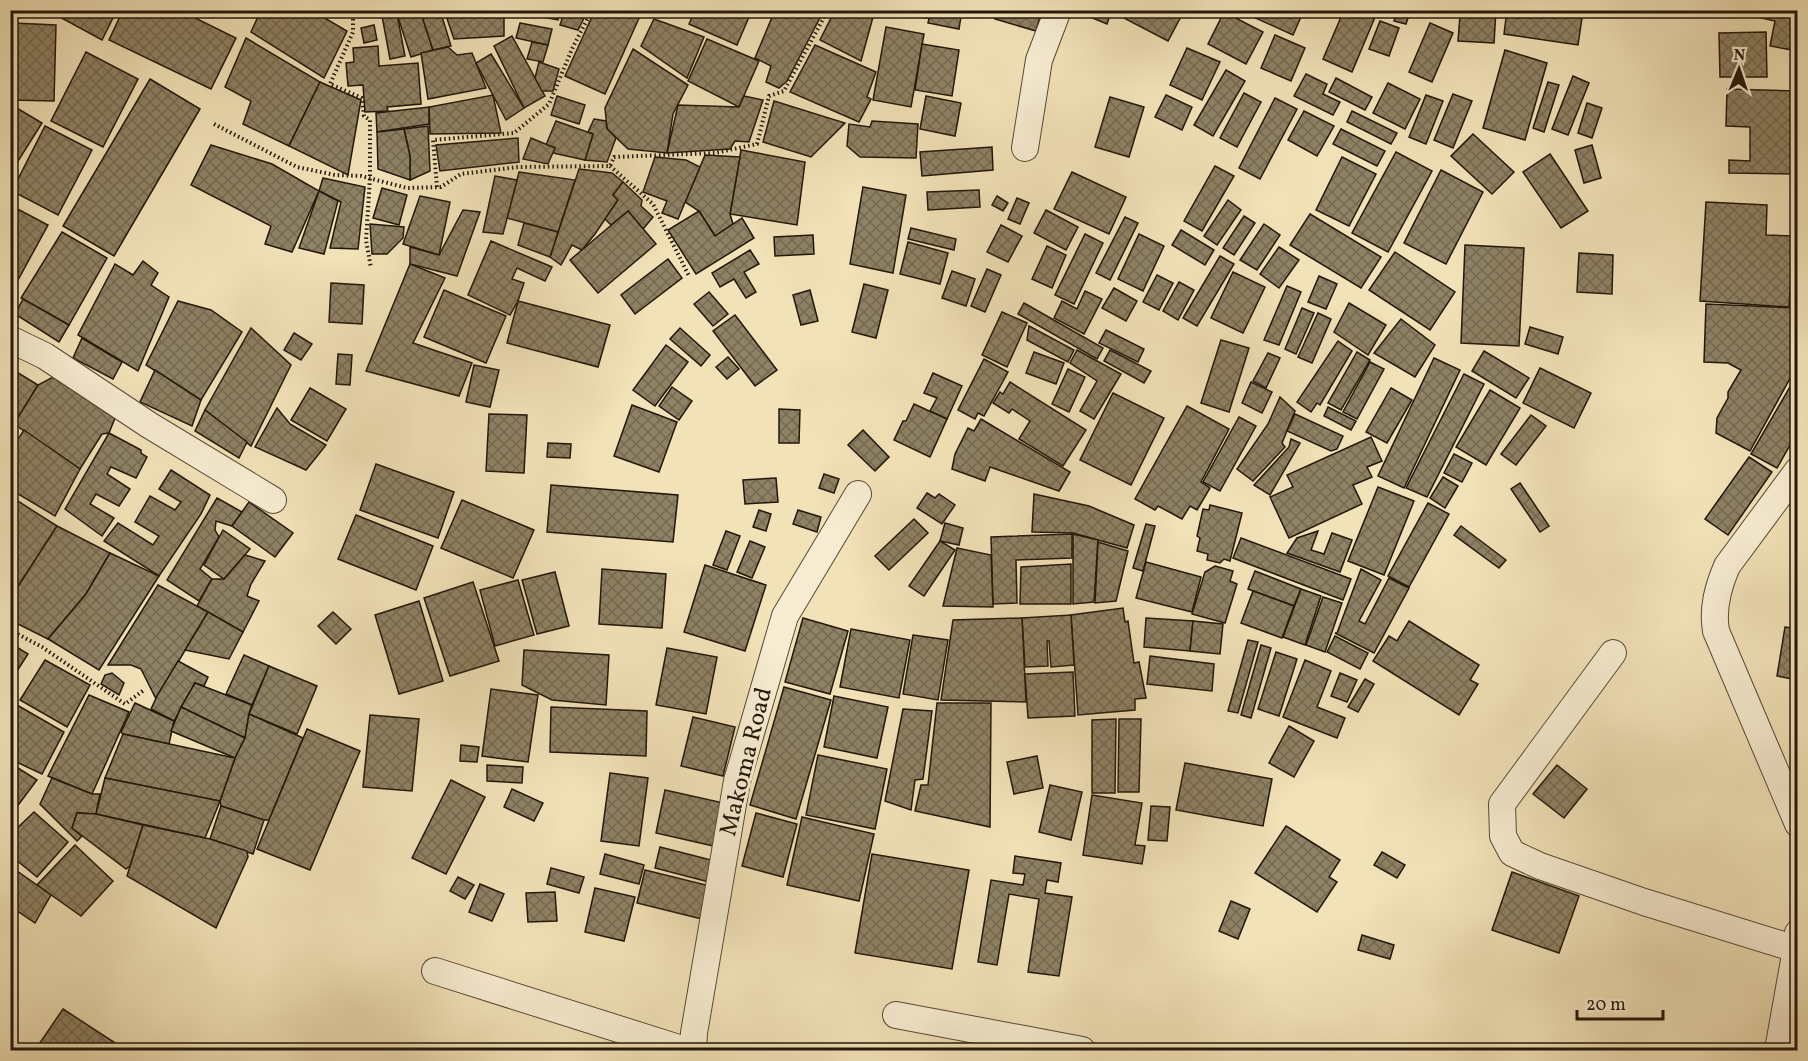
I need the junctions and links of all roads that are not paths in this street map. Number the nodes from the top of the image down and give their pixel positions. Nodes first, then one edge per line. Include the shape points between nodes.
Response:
1 (1058, 10) edge
2 (1025, 148) dead end
3 (10, 339) edge
4 (1797, 470) edge
5 (858, 494) dead end
6 (273, 500) dead end
7 (1613, 652) dead end
8 (1797, 824) edge
9 (1797, 941) edge
10 (435, 971) dead end
11 (896, 1015) dead end
12 (685, 1050) edge
13 (693, 1050) edge
14 (1082, 1050) edge
15 (1778, 1050) edge

1 - 2 street via 1039,60
3 - 6 street via 45,356
4 - 8 street via 1728,566 1714,616 1716,631
5 - 13 street, Makoma Road via 785,616 737,781
7 - 9 street via 1502,804 1503,836 1512,853 1644,902
9 - 15 street
10 - 12 street
11 - 14 street

